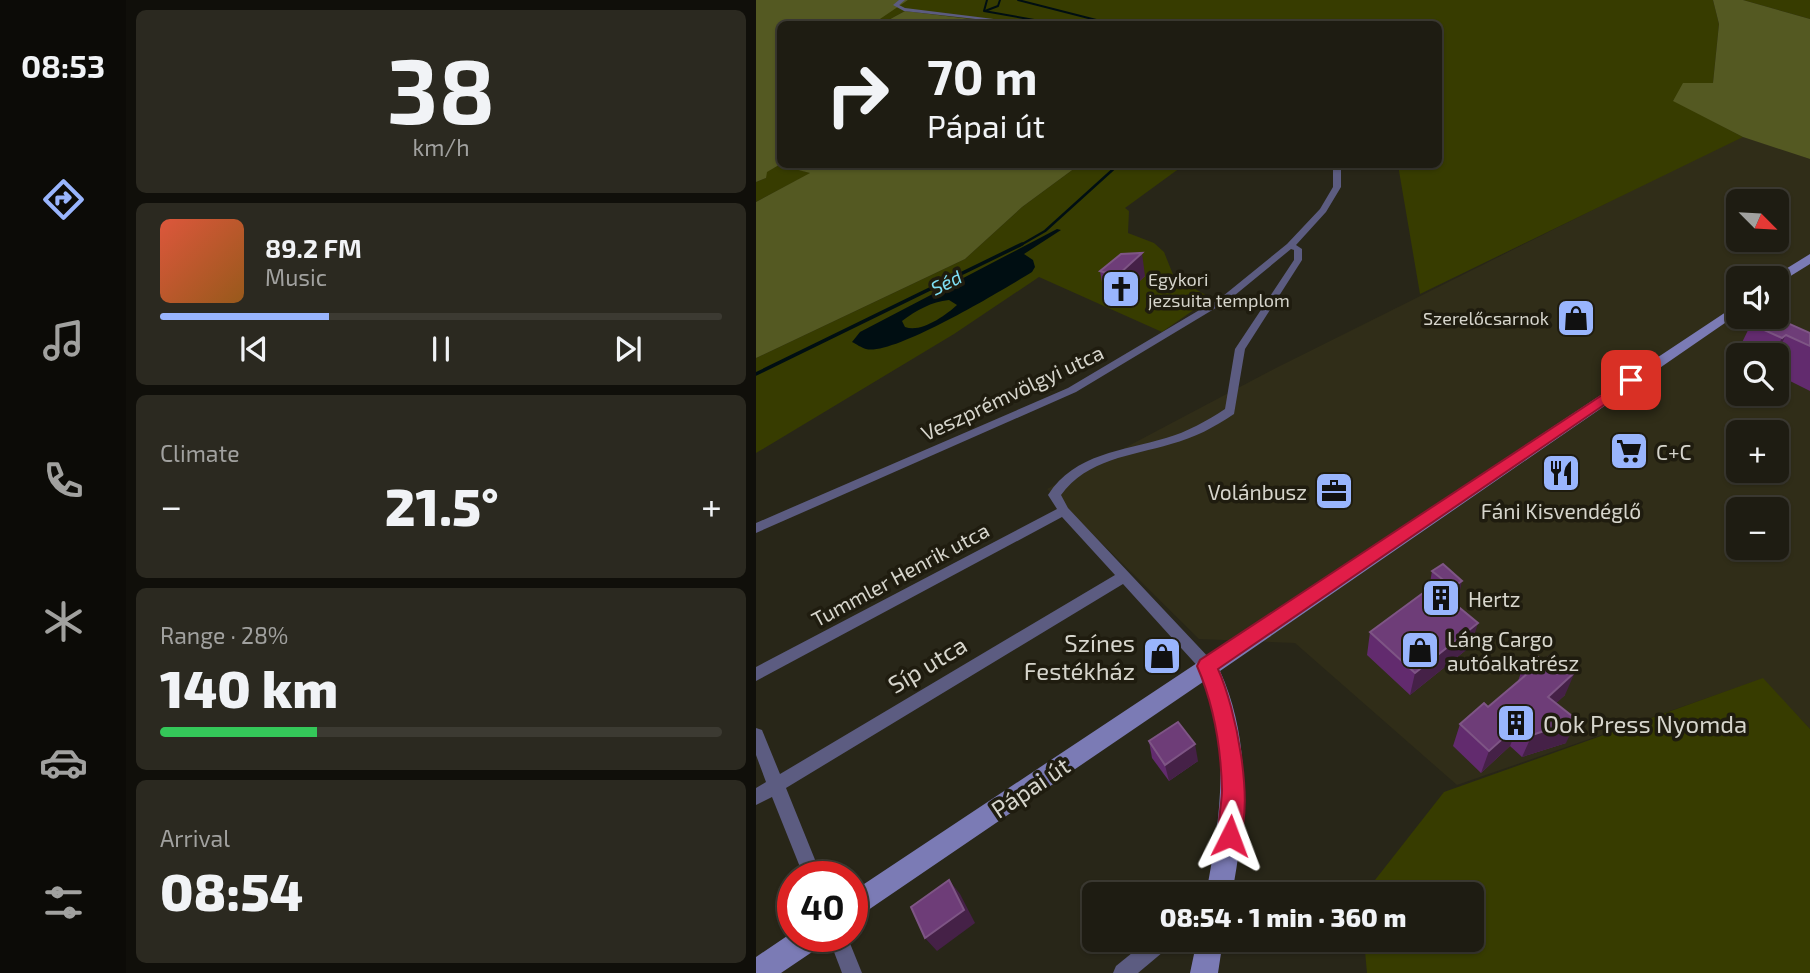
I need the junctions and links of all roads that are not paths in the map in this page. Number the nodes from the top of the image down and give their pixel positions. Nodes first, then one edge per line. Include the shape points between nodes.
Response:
1 (902, 0) edge
2 (1006, 21) edge
3 (1336, 168) edge
4 (1290, 246) junction
5 (1810, 258) edge
6 (1789, 272) edge
7 (1726, 316) edge
8 (1065, 511) junction
9 (756, 528) edge
10 (1125, 576) junction
11 (1207, 666) junction
12 (756, 674) edge
13 (756, 735) edge
14 (775, 783) junction
15 (756, 797) edge
16 (807, 861) edge
17 (1220, 882) edge
18 (868, 897) edge
19 (788, 952) edge
20 (843, 952) edge
21 (1148, 952) edge
22 (1208, 952) edge
23 (757, 973) edge
24 (852, 973) edge
25 (1123, 973) edge
26 (1204, 973) edge

1 - 2 street via 896,5 904,9
3 - 4 street, Veszprémvölgyi utca via 1332,198
4 - 8 street via 1298,249 1298,260 1240,349 1230,411 1179,437 1115,453 1078,471 1054,495
4 - 9 street, Veszprémvölgyi utca via 1239,289 1096,377
5 - 6 main road
7 - 11 main road, Pápai út
8 - 10 street
8 - 12 street, Tummler Henrik utca
10 - 11 street
10 - 14 street, Síp utca
11 - 17 main road via 1218,692 1231,754 1230,836
11 - 18 main road, Pápai út
13 - 14 street
14 - 15 street, Síp utca
14 - 16 street
19 - 23 main road
20 - 24 street
21 - 25 street
22 - 26 main road

